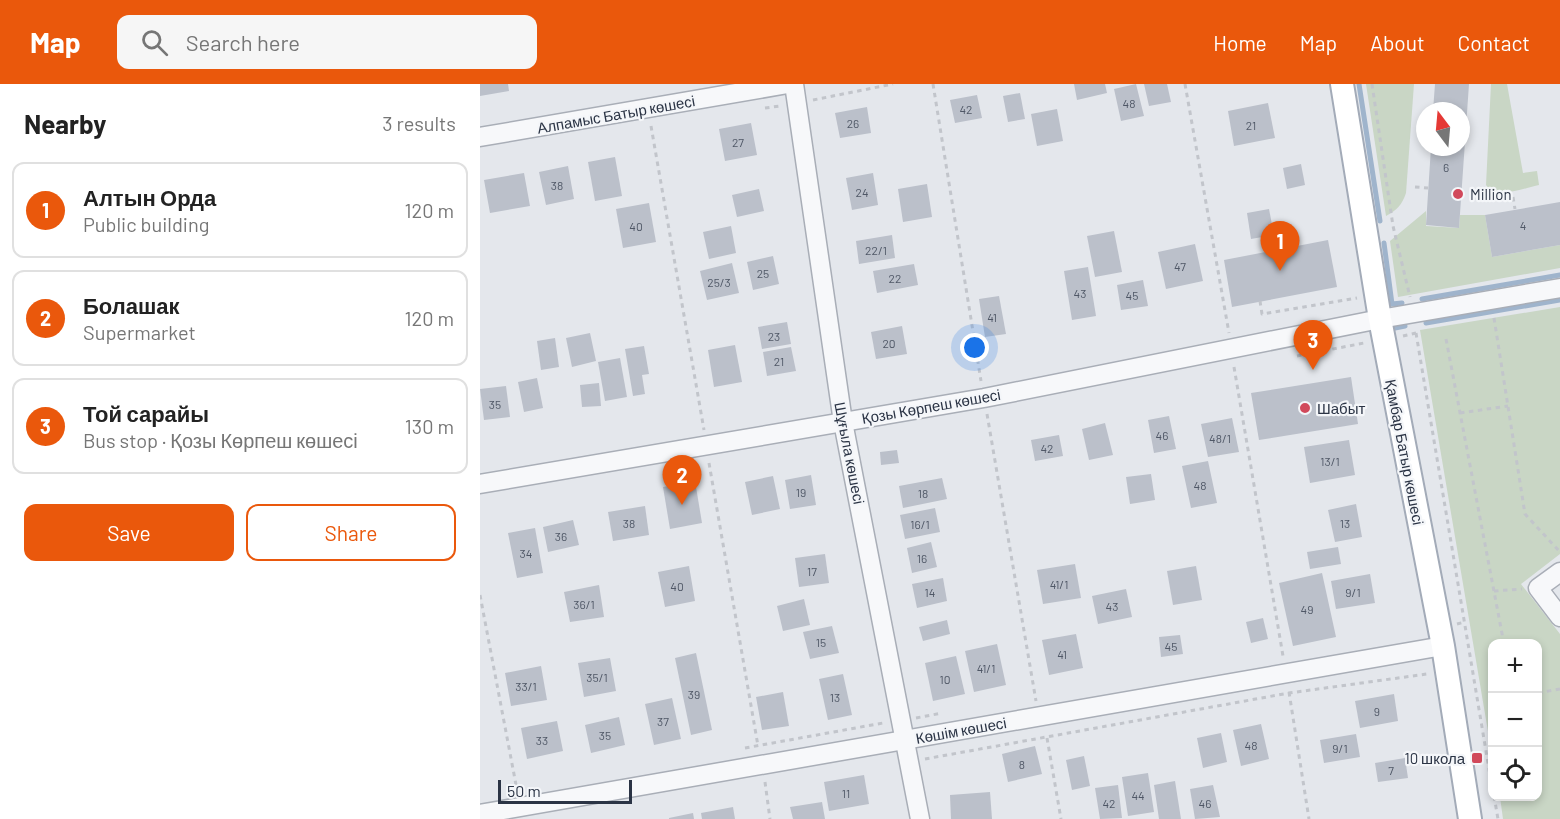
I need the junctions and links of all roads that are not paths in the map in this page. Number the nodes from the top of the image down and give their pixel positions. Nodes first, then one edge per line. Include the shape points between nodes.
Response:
1 (788, 84) edge
2 (794, 84) edge
3 (1342, 84) edge
4 (480, 137) edge
5 (1560, 288) edge
6 (1380, 319) junction
7 (843, 422) junction
8 (480, 484) edge
9 (1560, 572) edge
10 (1560, 617) edge
11 (1443, 646) junction
12 (906, 740) junction
13 (480, 814) edge
14 (920, 819) edge
15 (1470, 819) edge

1 - 4 street, Алпамыс Батыр көшесі
2 - 7 street, Шұғыла көшесі
3 - 6 main road, Қамбар Батыр көшесі
5 - 6 street, Қозы Көрпеш көшесі
6 - 7 street, Қозы Көрпеш көшесі
6 - 11 main road, Қамбар Батыр көшесі
7 - 8 street, Қозы Көрпеш көшесі
7 - 12 street, Шұғыла көшесі
9 - 10 street via 1538,588
11 - 12 street, Көшім көшесі
11 - 15 main road, Қамбар Батыр көшесі
12 - 13 street, Көшім көшесі
12 - 14 street, Шұғыла көшесі

